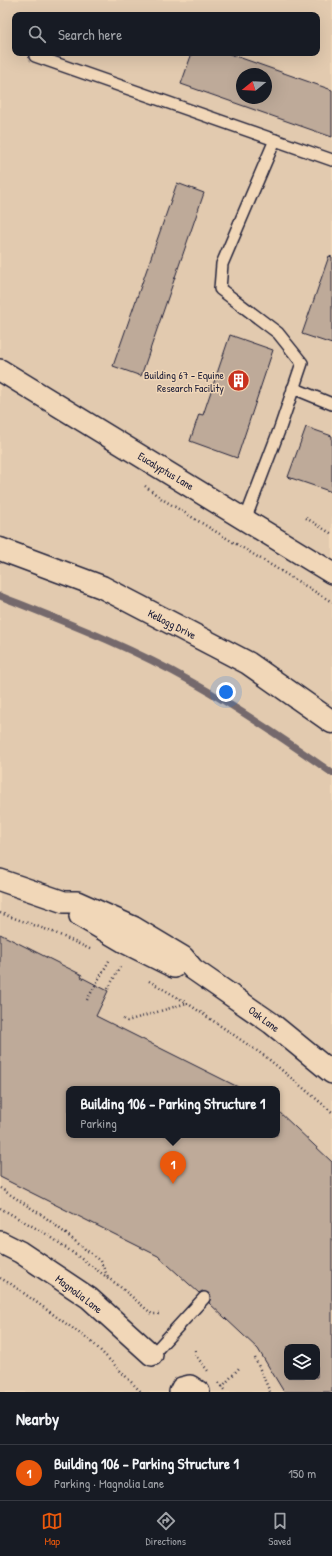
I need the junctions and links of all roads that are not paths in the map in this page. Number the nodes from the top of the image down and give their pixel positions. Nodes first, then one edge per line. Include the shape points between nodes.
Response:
1 (35, 56) dead end
2 (275, 140) junction
3 (332, 160) edge
4 (0, 370) edge
5 (293, 388) junction
6 (332, 404) edge
7 (245, 520) junction
8 (0, 550) edge
9 (332, 573) edge
10 (332, 722) edge
11 (0, 880) edge
12 (332, 1073) edge
13 (0, 1242) edge
14 (204, 1298) dead end
15 (152, 1355) joint
16 (180, 1392) edge
17 (200, 1392) edge

1 - 2 lane
2 - 3 lane
2 - 5 lane via 222,264 220,289 278,334 302,363
4 - 7 street, Eucalyptus Lane
5 - 6 lane
5 - 7 lane
7 - 9 street, Eucalyptus Lane
8 - 10 street, Kellogg Drive via 102,587 248,663
11 - 12 street, Oak Lane via 64,902 75,914 126,943 175,967 193,969 271,1023
13 - 15 street, Magnolia Lane via 20,1252 89,1298
14 - 15 lane
16 - 17 street via 182,1388 190,1386

